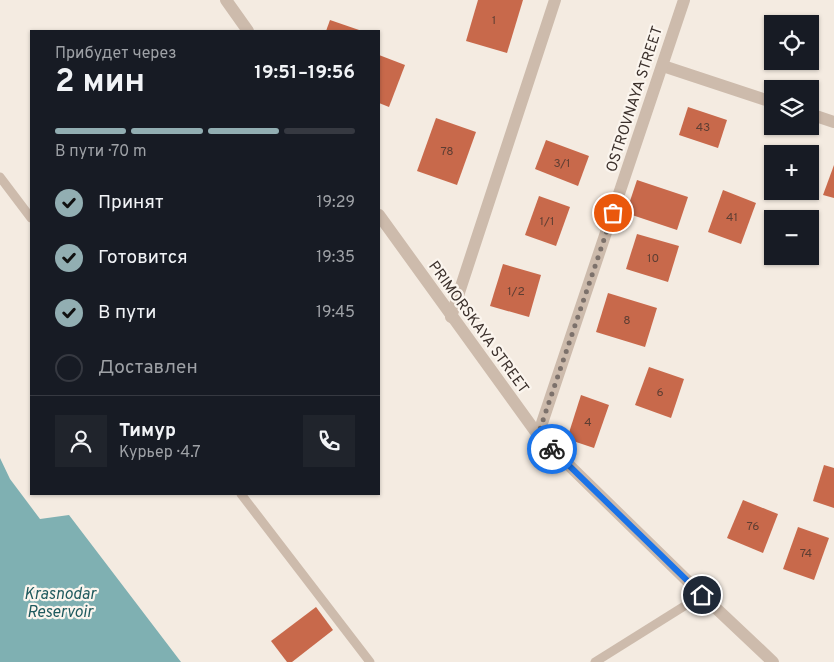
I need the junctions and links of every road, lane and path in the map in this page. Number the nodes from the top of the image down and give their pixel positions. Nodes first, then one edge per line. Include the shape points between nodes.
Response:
1 (226, 0) edge
2 (555, 0) edge
3 (684, 0) edge
4 (247, 30) edge
5 (663, 66) junction
6 (764, 99) edge
7 (819, 117) edge
8 (834, 122) edge
9 (0, 177) edge
10 (380, 216) edge
11 (30, 217) edge
12 (451, 317) junction
13 (538, 435) junction
14 (242, 495) edge
15 (702, 595) junction
16 (370, 662) edge
17 (595, 662) edge
18 (773, 662) edge

1 - 4 street
2 - 12 street
3 - 5 street, OSTROVNAYA STREET
5 - 6 street
5 - 13 street, OSTROVNAYA STREET
7 - 8 street
9 - 11 lane
10 - 12 street, PRIMORSKAYA STREET
12 - 13 street, PRIMORSKAYA STREET
13 - 15 street, PRIMORSKAYA STREET
14 - 16 lane
15 - 17 lane
15 - 18 street, PRIMORSKAYA STREET

